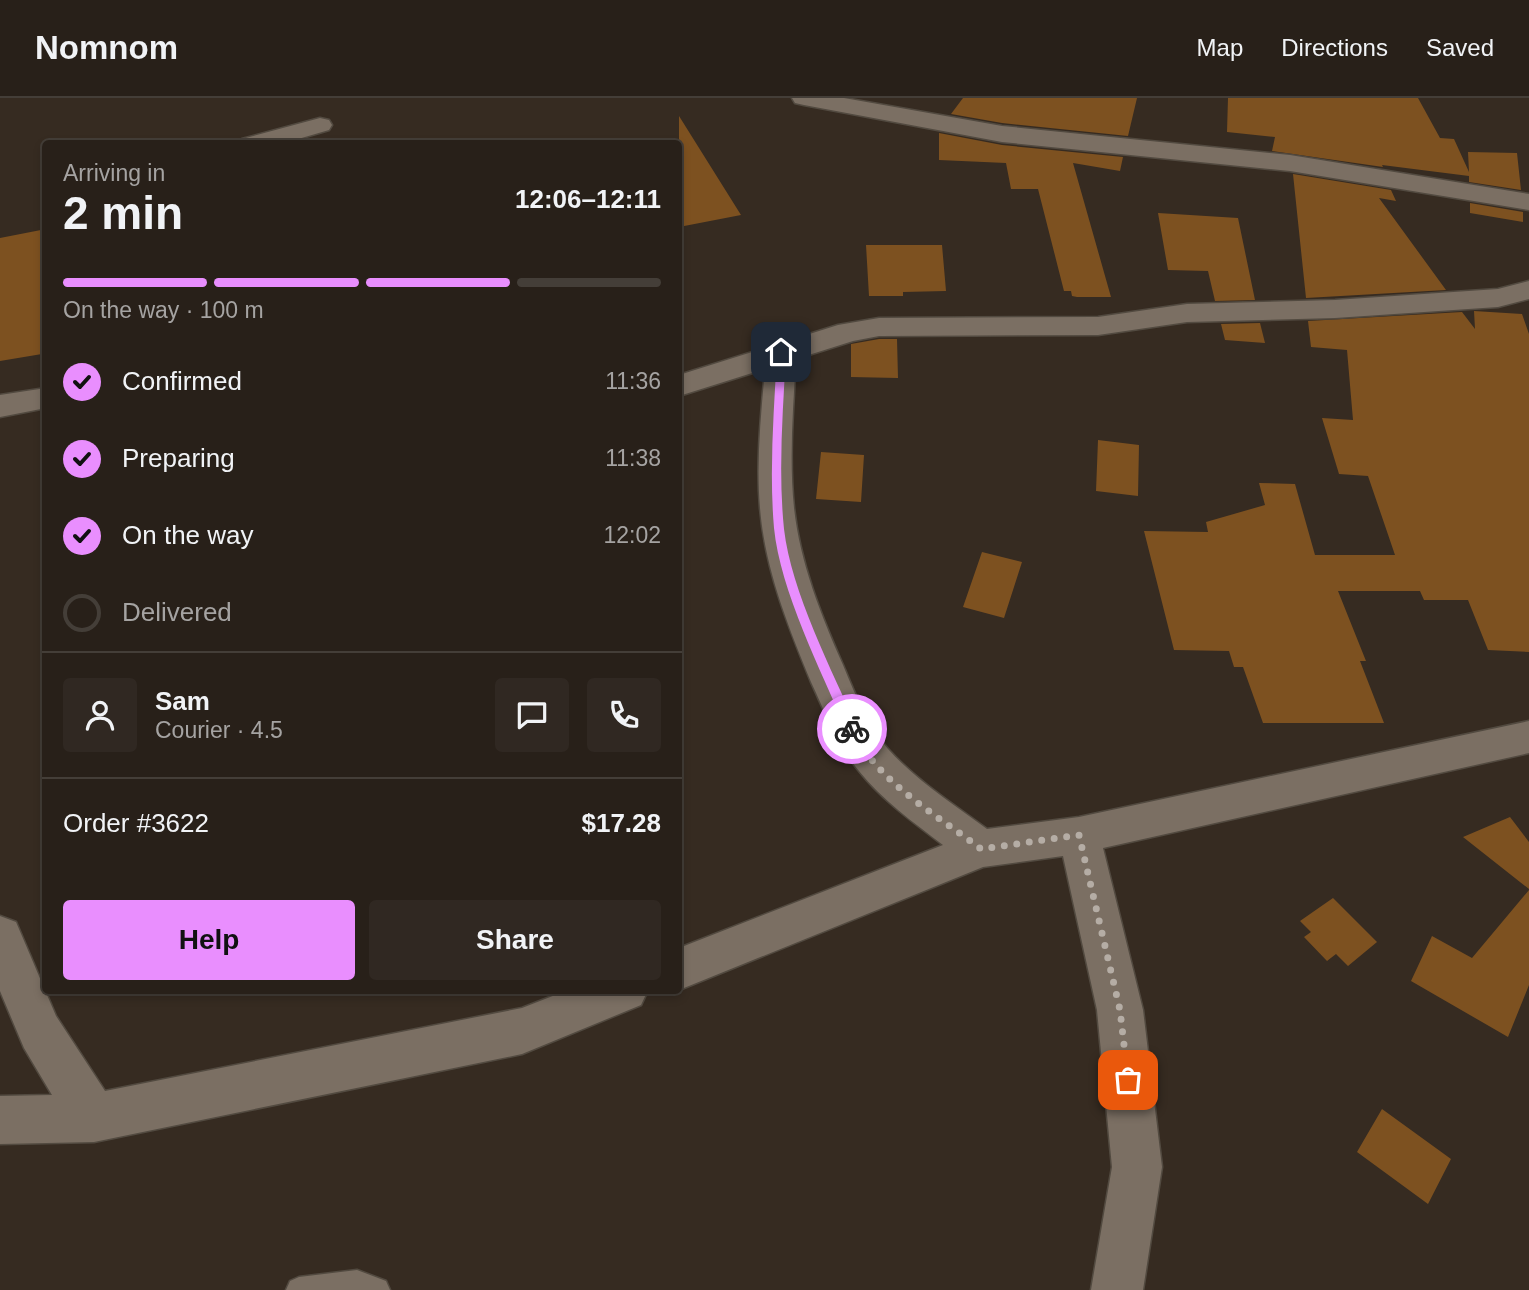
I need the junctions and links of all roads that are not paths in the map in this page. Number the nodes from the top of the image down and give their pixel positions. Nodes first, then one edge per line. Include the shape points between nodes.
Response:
1 (804, 98) edge
2 (320, 125) edge
3 (266, 140) edge
4 (1529, 202) edge
5 (1529, 290) edge
6 (781, 352) junction
7 (682, 385) edge
8 (42, 399) edge
9 (0, 406) edge
10 (1529, 737) edge
11 (1079, 835) junction
12 (981, 849) junction
13 (0, 937) edge
14 (682, 968) edge
15 (615, 994) edge
16 (94, 1118) junction
17 (0, 1120) edge
18 (299, 1290) edge
19 (377, 1290) edge
20 (1117, 1290) edge

1 - 4 street via 1002,134 1290,163
2 - 3 street
5 - 6 street via 1497,299 1187,313 1098,326 879,327
6 - 7 street
6 - 12 street via 776,450 779,530 813,639 854,734 874,761 901,788
8 - 9 street
10 - 11 street
11 - 12 street
11 - 20 street via 1120,1010 1137,1167
12 - 14 street
13 - 16 street via 40,1032
15 - 16 street via 522,1031
16 - 17 street
18 - 19 lane via 357,1283

